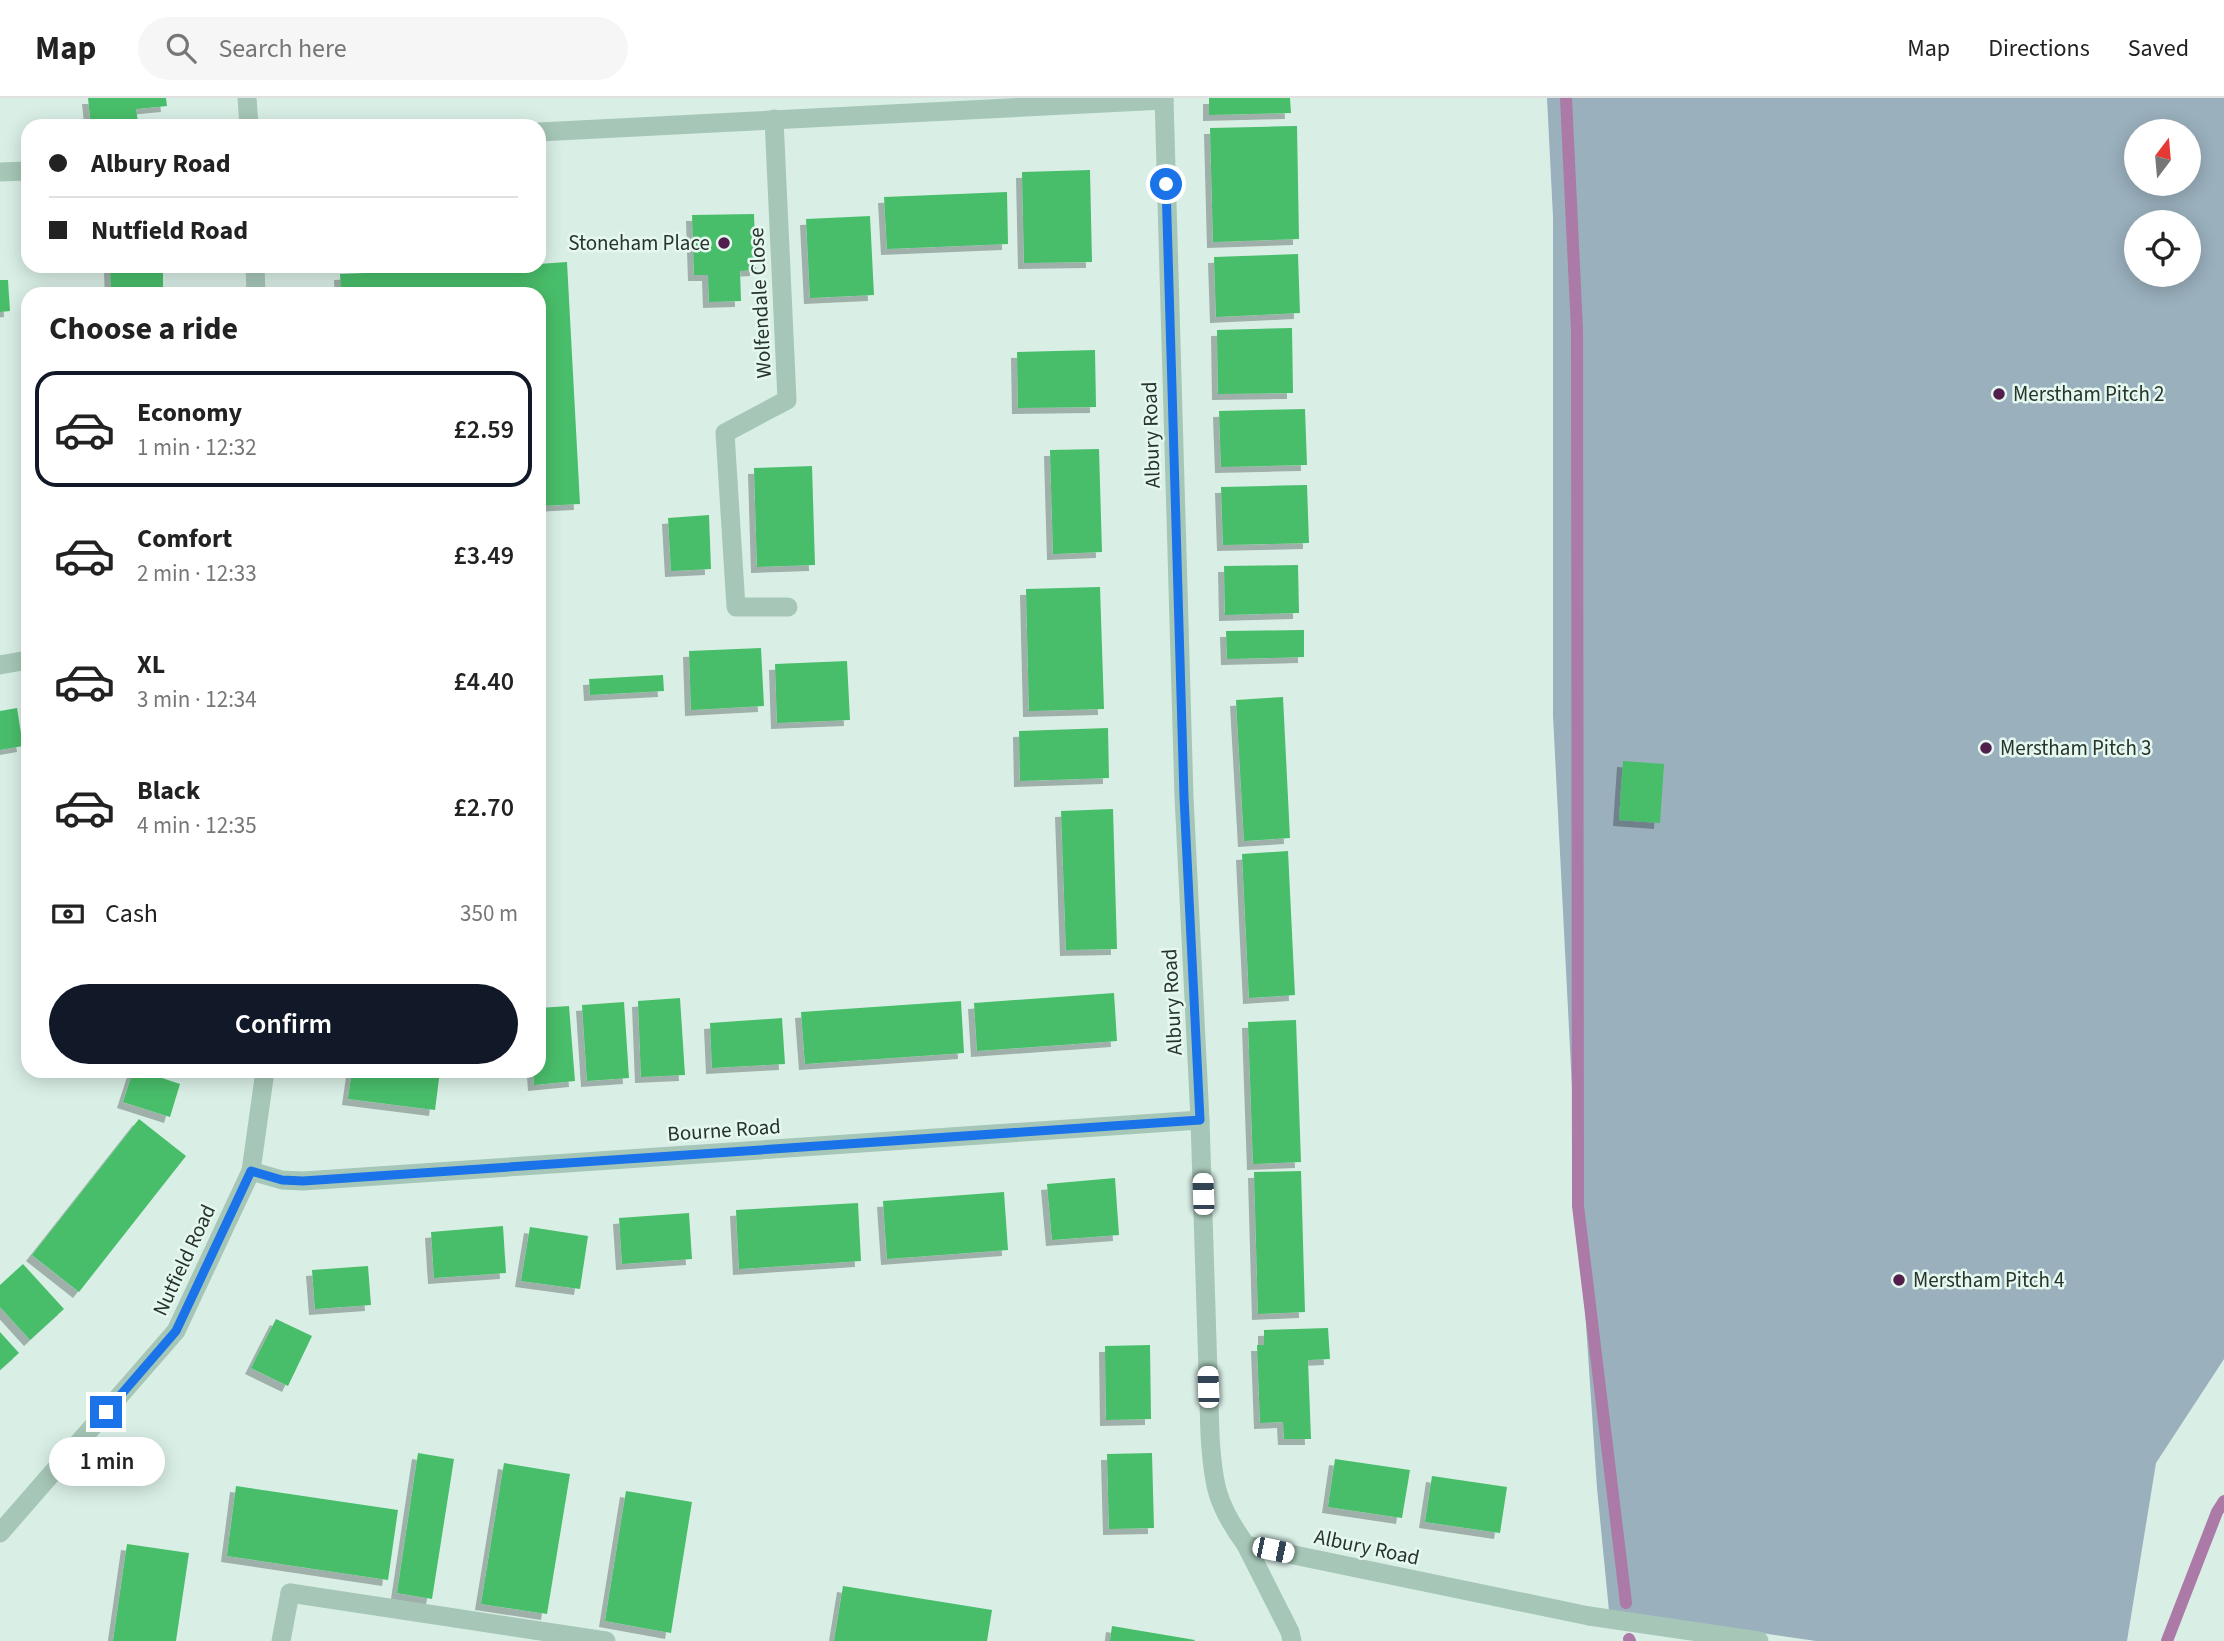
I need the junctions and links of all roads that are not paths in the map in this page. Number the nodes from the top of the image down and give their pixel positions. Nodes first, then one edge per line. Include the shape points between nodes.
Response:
1 (247, 98) edge
2 (1164, 99) edge
3 (248, 119) edge
4 (774, 119) junction
5 (546, 132) edge
6 (21, 171) edge
7 (0, 172) edge
8 (788, 607) dead end
9 (21, 661) edge
10 (0, 665) edge
11 (264, 1078) edge
12 (1200, 1120) junction
13 (251, 1171) junction
14 (0, 1533) edge
15 (1246, 1545) junction
16 (281, 1641) edge
17 (606, 1641) edge
18 (1292, 1641) edge
19 (1759, 1641) edge

1 - 3 street
2 - 4 street
2 - 12 street, Albury Road via 1184,783
4 - 5 street
4 - 8 street, Wolfendale Close via 787,400 725,433 736,607
6 - 7 street
9 - 10 street
11 - 13 street, Nutfield Road
12 - 13 street, Bourne Road via 303,1181
12 - 15 street, Albury Road via 1212,1476 1224,1512
13 - 14 street, Nutfield Road via 176,1331
15 - 18 street
15 - 19 street, Albury Road via 1589,1616
16 - 17 street via 290,1592

